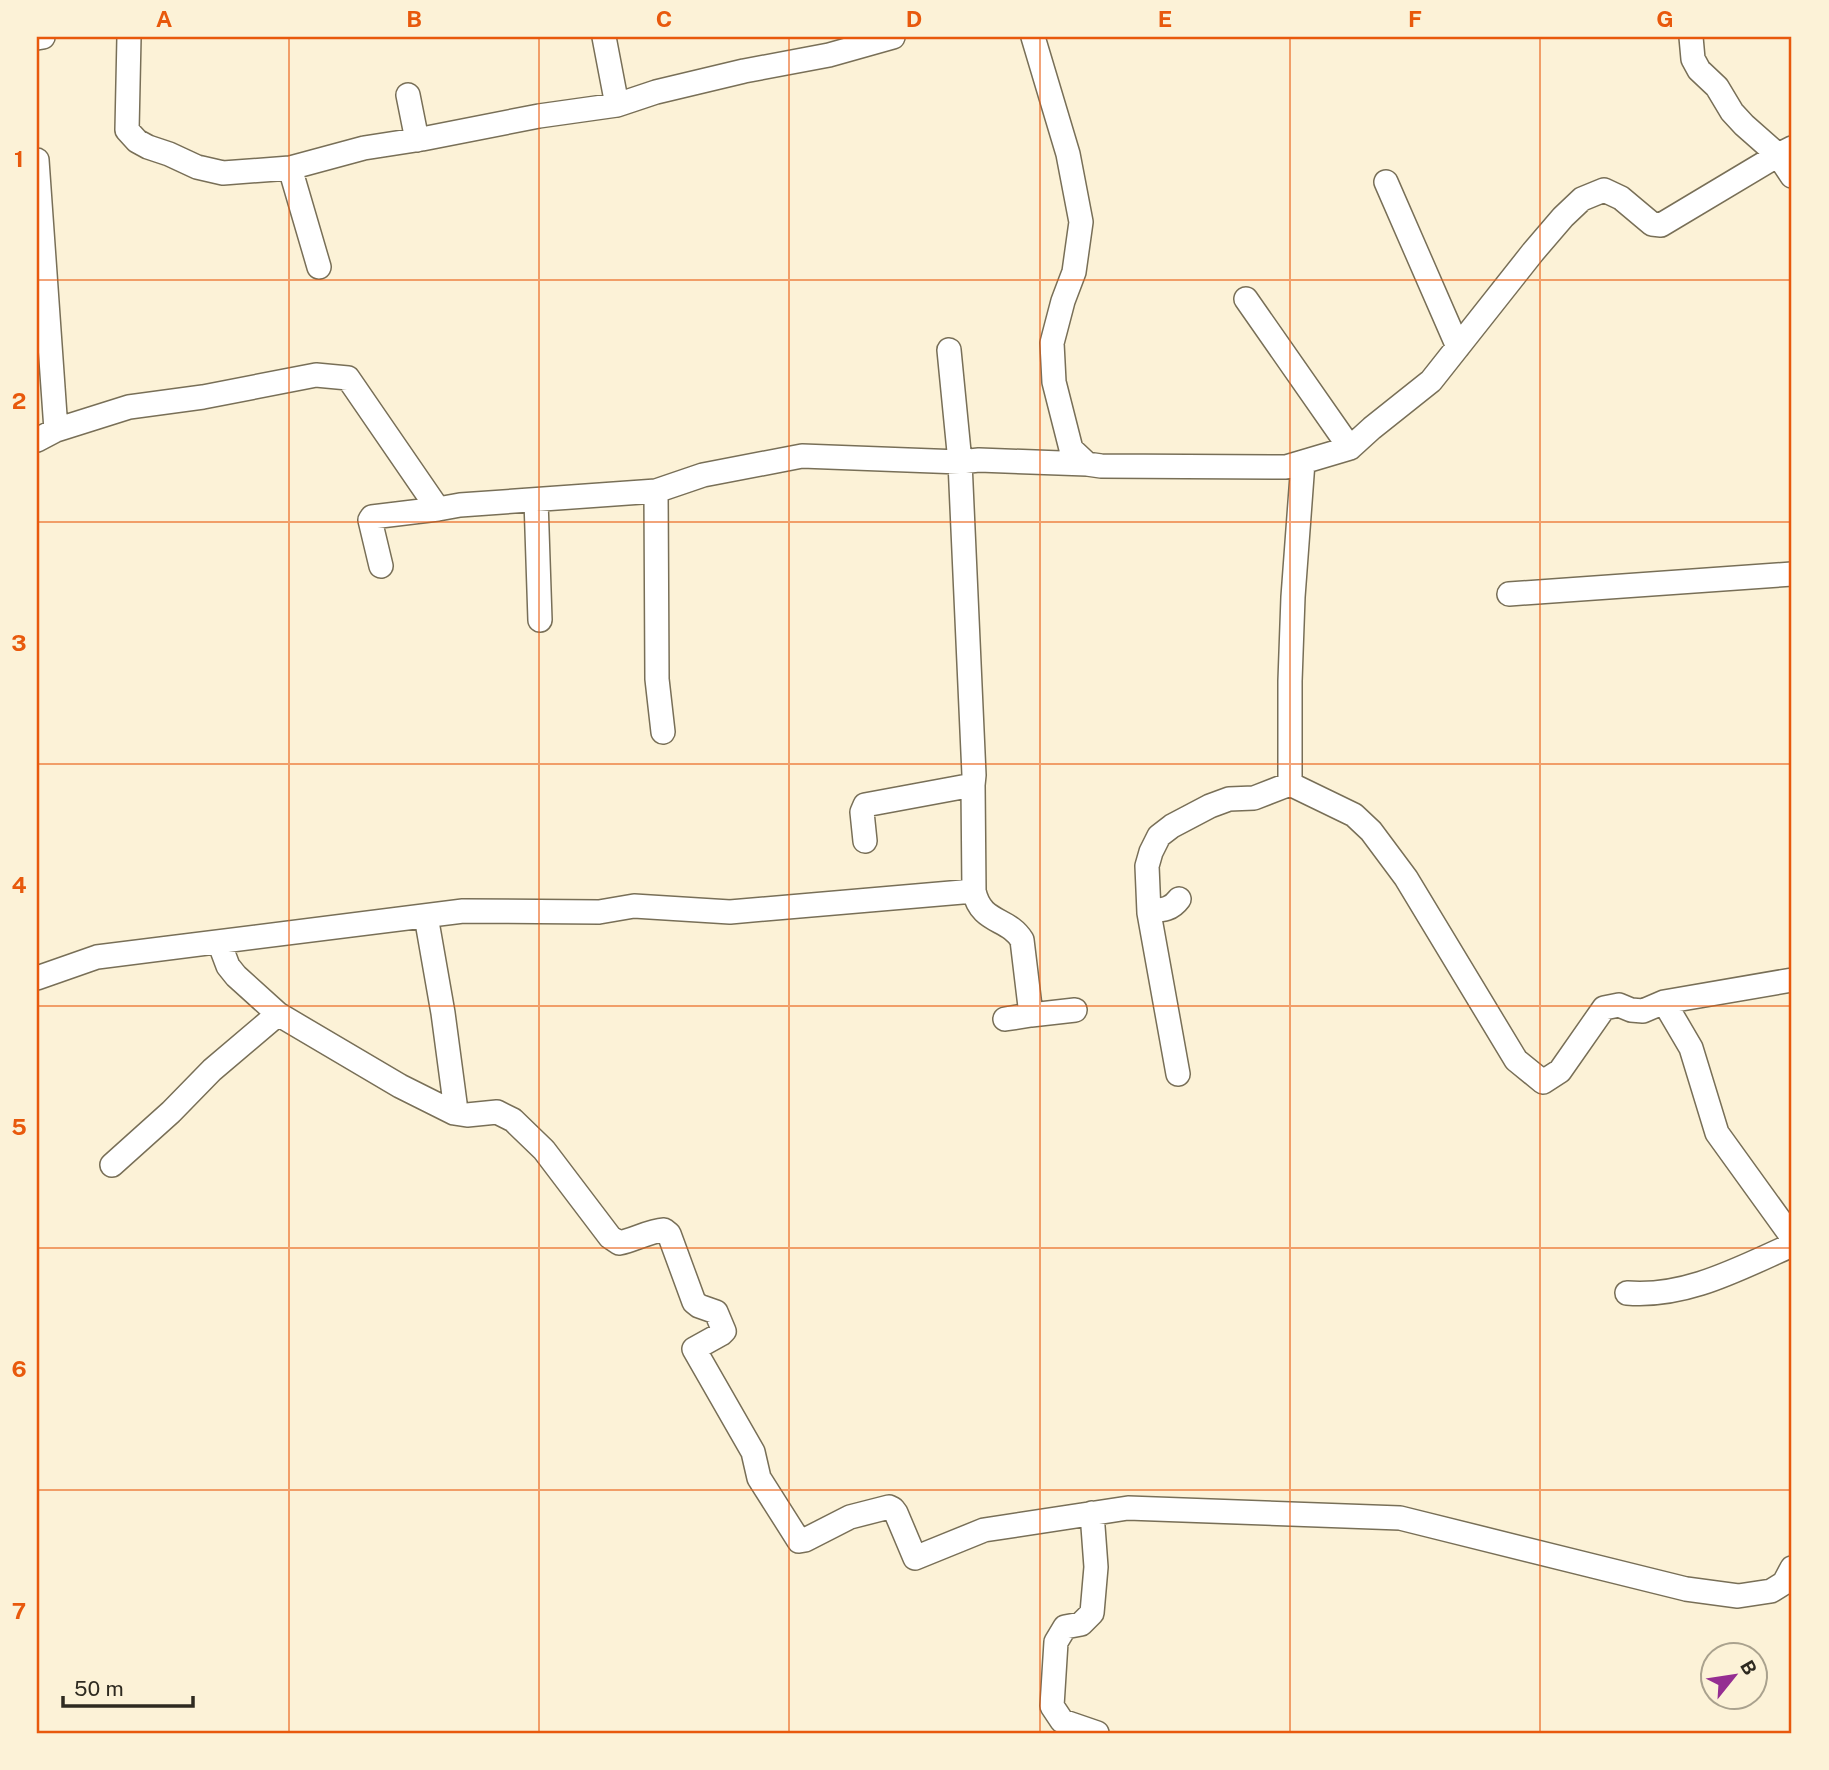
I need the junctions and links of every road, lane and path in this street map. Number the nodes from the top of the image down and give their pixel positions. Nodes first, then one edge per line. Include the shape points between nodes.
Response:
1 (43, 37) edge
2 (129, 37) edge
3 (604, 37) edge
4 (893, 37) edge
5 (1033, 37) edge
6 (1691, 37) edge
7 (37, 38) edge
8 (408, 95) dead end
9 (617, 105) junction
10 (417, 140) junction
11 (1785, 151) edge
12 (37, 160) edge
13 (290, 168) junction
14 (1792, 176) edge
15 (1385, 182) dead end
16 (319, 267) dead end
17 (1246, 299) dead end
18 (1458, 346) junction
19 (949, 350) dead end
20 (46, 435) edge
21 (1350, 447) junction
22 (1303, 461) junction
23 (960, 462) junction
24 (1087, 464) junction
25 (656, 491) junction
26 (536, 500) junction
27 (438, 509) junction
28 (381, 566) dead end
29 (1792, 575) edge
30 (1509, 594) dead end
31 (540, 620) dead end
32 (663, 732) dead end
33 (1290, 784) junction
34 (973, 785) junction
35 (865, 841) dead end
36 (974, 891) junction
37 (1179, 899) dead end
38 (1149, 911) junction
39 (426, 916) junction
40 (219, 942) junction
41 (37, 978) edge
42 (1792, 980) edge
43 (1664, 1002) junction
44 (1075, 1010) dead end
45 (278, 1014) junction
46 (1031, 1015) junction
47 (1005, 1019) dead end
48 (1178, 1074) dead end
49 (455, 1103) dead end
50 (112, 1165) dead end
51 (1792, 1237) edge
52 (1792, 1245) edge
53 (1627, 1293) dead end
54 (1092, 1513) junction
55 (1792, 1568) edge
56 (1097, 1733) edge

1 - 7 street
2 - 13 street via 127,130 137,141 223,173
3 - 9 street
4 - 9 street
5 - 24 street via 1068,154 1081,222 1074,272 1052,343 1054,382 1071,449
6 - 11 street via 1699,70 1717,87 1732,112
8 - 10 street
9 - 10 street
10 - 13 street via 364,148
11 - 14 street
11 - 18 street via 1661,225 1652,224 1604,190 1582,199
12 - 20 street
13 - 16 street
15 - 18 street
17 - 21 street
18 - 21 street via 1431,381
19 - 23 street
20 - 27 street via 129,407 316,375 348,377
21 - 22 street
22 - 24 street via 1286,467
22 - 33 street via 1293,597
23 - 24 street
23 - 25 street via 802,456 703,475
23 - 34 street
25 - 26 street
25 - 32 street via 657,679
26 - 27 street
26 - 31 street
27 - 28 street via 372,517
29 - 30 street
33 - 38 street via 1254,798 1210,806 1159,836 1147,866
33 - 43 street via 1354,815 1371,831 1406,878 1516,1060 1543,1082 1560,1071 1604,1008 1619,1005 1643,1012
34 - 35 street via 865,805
34 - 36 street
36 - 39 street via 730,912 634,906 598,912 463,911
36 - 46 street via 980,909 1022,940
37 - 38 street via 1167,909
38 - 48 street
39 - 40 street
39 - 49 street
40 - 41 street via 97,957
40 - 45 street via 236,976
42 - 43 street
43 - 51 street via 1691,1048 1717,1133
44 - 46 street
45 - 50 street
45 - 54 street via 454,1113 497,1112 513,1120 544,1150 619,1243 659,1230 669,1234 694,1302 716,1312 724,1331 694,1349 752,1452 759,1478 799,1541 850,1517 889,1507 897,1513 915,1558 984,1530
46 - 47 street
52 - 53 street via 1706,1282 1667,1292
54 - 55 street via 1128,1508 1400,1518 1686,1589 1738,1596 1771,1591 1784,1583
54 - 56 street via 1096,1567 1091,1613 1081,1625 1065,1627 1056,1642 1052,1706 1062,1721

